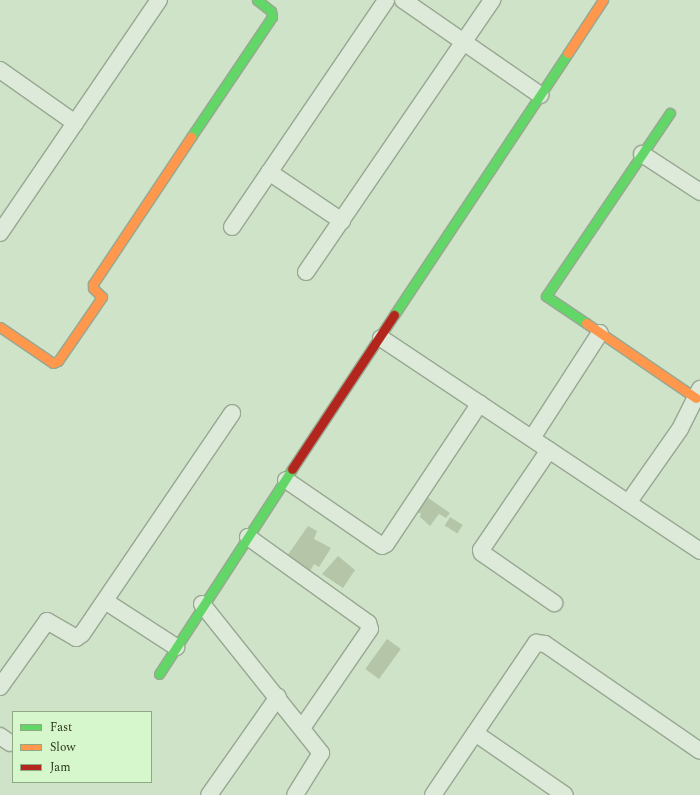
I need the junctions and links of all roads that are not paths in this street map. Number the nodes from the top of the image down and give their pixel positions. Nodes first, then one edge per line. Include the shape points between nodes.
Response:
1 (159, 0) edge
2 (257, 0) edge
3 (386, 0) edge
4 (403, 0) edge
5 (492, 0) edge
6 (603, 0) edge
7 (463, 42) junction
8 (0, 70) edge
9 (540, 95) junction
10 (670, 113) dead end
11 (75, 123) junction
12 (642, 154) junction
13 (269, 172) junction
14 (700, 192) edge
15 (342, 221) junction
16 (232, 227) dead end
17 (0, 232) edge
18 (306, 272) dead end
19 (0, 328) edge
20 (600, 333) junction
21 (380, 338) junction
22 (698, 394) edge
23 (480, 404) junction
24 (232, 413) dead end
25 (532, 438) junction
26 (549, 450) junction
27 (286, 480) junction
28 (628, 503) junction
29 (248, 537) junction
30 (700, 551) edge
31 (105, 601) junction
32 (554, 603) dead end
33 (202, 604) junction
34 (176, 647) junction
35 (160, 674) dead end
36 (0, 687) edge
37 (278, 697) junction
38 (302, 728) junction
39 (475, 733) junction
40 (700, 751) edge
41 (209, 795) edge
42 (295, 795) edge
43 (433, 795) edge
44 (565, 795) edge

1 - 11 street
2 - 19 street via 271,11 272,17 92,284 102,297 58,361 53,363
3 - 13 street
4 - 7 street
5 - 7 street
6 - 9 street
7 - 9 street
7 - 15 street
8 - 11 street
9 - 21 street
10 - 12 street
11 - 17 street
12 - 14 street
12 - 20 street via 546,296
13 - 15 street
13 - 16 street
15 - 18 street
20 - 22 street
20 - 25 street
21 - 23 street
21 - 27 street
22 - 28 street via 680,429
23 - 25 street
23 - 27 street via 386,544 382,546
24 - 31 street
25 - 26 street
26 - 28 street
26 - 32 street via 481,550
27 - 29 street
28 - 30 street
29 - 33 street
29 - 38 street via 368,623 370,629
31 - 34 street
31 - 36 street via 82,634 76,638 47,621
33 - 34 street
33 - 37 street
34 - 35 street
37 - 38 street
37 - 41 street
38 - 42 street via 321,753
39 - 40 street via 536,643 545,644
39 - 43 street
39 - 44 street

